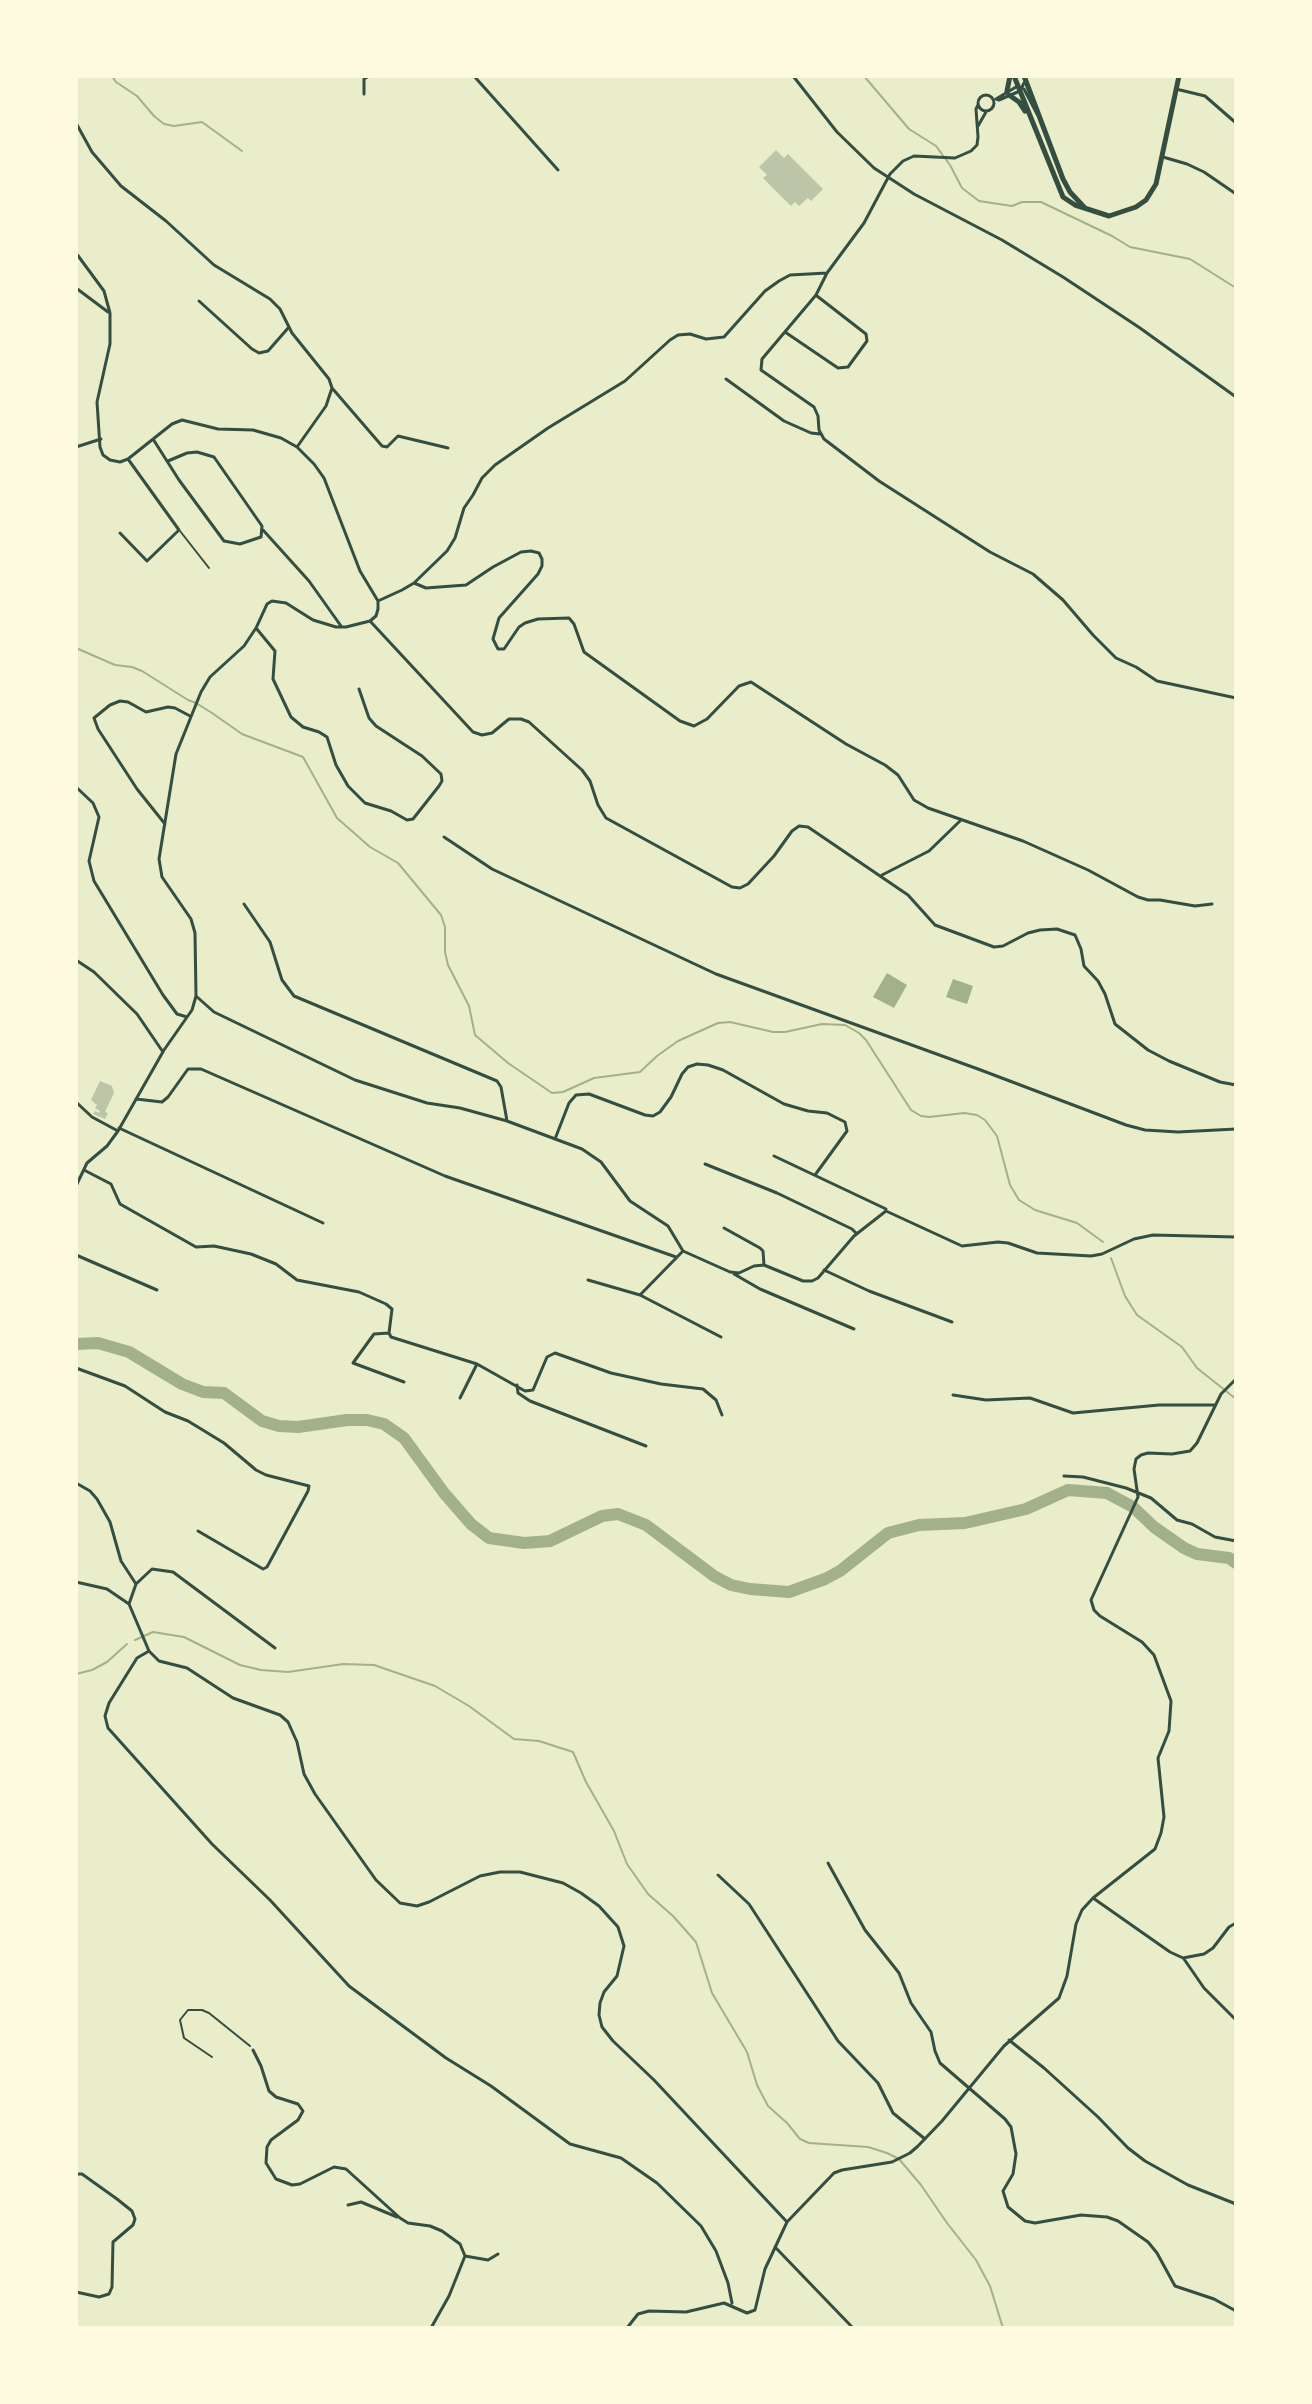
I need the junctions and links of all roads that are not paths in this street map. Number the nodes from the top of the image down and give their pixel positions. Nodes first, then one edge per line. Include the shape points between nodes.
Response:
1 (793, 76) edge
2 (1012, 76) edge
3 (1179, 76) edge
4 (364, 77) edge
5 (477, 77) edge
6 (1025, 78) edge
7 (1021, 88) junction
8 (1176, 89) junction
9 (1008, 93) junction
10 (364, 94) dead end
11 (994, 99) junction
12 (978, 105) junction
13 (986, 111) junction
14 (1037, 114) junction
15 (1032, 122) junction
16 (76, 123) edge
17 (1236, 123) edge
18 (978, 126) junction
19 (1163, 157) junction
20 (558, 170) dead end
21 (888, 178) junction
22 (1236, 194) edge
23 (1085, 209) junction
24 (76, 253) edge
25 (827, 273) junction
26 (76, 288) edge
27 (816, 295) junction
28 (199, 301) dead end
29 (110, 313) junction
30 (289, 327) junction
31 (785, 332) junction
32 (726, 379) dead end
33 (332, 388) junction
34 (1236, 397) edge
35 (820, 434) junction
36 (101, 439) junction
37 (153, 439) junction
38 (76, 447) edge
39 (297, 447) junction
40 (448, 448) dead end
41 (128, 459) junction
42 (168, 461) junction
43 (179, 530) junction
44 (263, 530) junction
45 (120, 533) dead end
46 (209, 568) dead end
47 (414, 583) junction
48 (378, 601) junction
49 (370, 621) junction
50 (342, 627) junction
51 (256, 628) junction
52 (359, 689) dead end
53 (1236, 698) edge
54 (192, 715) junction
55 (76, 787) edge
56 (960, 821) junction
57 (165, 824) junction
58 (444, 837) dead end
59 (881, 875) junction
60 (244, 904) dead end
61 (1212, 904) dead end
62 (76, 960) edge
63 (196, 996) junction
64 (187, 1017) junction
65 (163, 1052) junction
66 (1236, 1085) edge
67 (136, 1099) junction
68 (76, 1102) edge
69 (507, 1121) junction
70 (1236, 1129) edge
71 (118, 1130) junction
72 (555, 1139) junction
73 (774, 1156) dead end
74 (705, 1164) dead end
75 (84, 1170) junction
76 (815, 1175) junction
77 (76, 1186) edge
78 (890, 1211) junction
79 (323, 1223) dead end
80 (724, 1228) dead end
81 (857, 1234) junction
82 (1236, 1237) edge
83 (683, 1251) junction
84 (76, 1255) edge
85 (676, 1257) junction
86 (764, 1265) junction
87 (824, 1270) junction
88 (730, 1272) junction
89 (588, 1280) dead end
90 (157, 1290) dead end
91 (640, 1295) junction
92 (952, 1322) dead end
93 (854, 1329) dead end
94 (389, 1333) junction
95 (721, 1337) dead end
96 (477, 1364) junction
97 (76, 1368) edge
98 (1236, 1379) edge
99 (404, 1382) dead end
100 (517, 1385) junction
101 (953, 1395) dead end
102 (460, 1398) dead end
103 (1214, 1405) junction
104 (722, 1415) dead end
105 (646, 1446) dead end
106 (1064, 1476) dead end
107 (76, 1483) edge
108 (1139, 1494) junction
109 (198, 1531) dead end
110 (1236, 1541) edge
111 (76, 1582) edge
112 (136, 1584) junction
113 (129, 1604) junction
114 (275, 1648) dead end
115 (149, 1651) junction
116 (828, 1863) dead end
117 (718, 1875) dead end
118 (1093, 1898) junction
119 (1236, 1923) edge
120 (1183, 1958) junction
121 (1236, 2020) edge
122 (1009, 2040) junction
123 (253, 2050) road end
124 (969, 2088) junction
125 (925, 2139) junction
126 (76, 2174) edge
127 (1236, 2204) edge
128 (348, 2205) dead end
129 (400, 2218) junction
130 (787, 2222) junction
131 (774, 2246) junction
132 (498, 2254) dead end
133 (465, 2256) junction
134 (76, 2292) edge
135 (732, 2304) junction
136 (1236, 2311) edge
137 (431, 2328) edge
138 (627, 2328) edge
139 (853, 2328) edge

1 - 21 street via 837,132
2 - 7 main road
2 - 9 main road
3 - 8 main road
4 - 10 street
5 - 20 street
6 - 7 street
6 - 14 main road
7 - 9 street
7 - 14 street
7 - 15 main road
8 - 17 street via 1205,96
8 - 19 main road
9 - 11 street
9 - 15 main road
11 - 12 street via 982,96
11 - 13 street
12 - 13 street
12 - 18 street
13 - 18 street
14 - 23 main road via 1070,192
15 - 23 main road via 1063,197
16 - 30 street via 121,186 214,265 270,299
18 - 21 street via 977,145 966,154 914,156
19 - 22 street via 1204,172
19 - 23 main road via 1156,184 1136,207 1109,216
21 - 25 street via 864,223
21 - 34 street via 1063,277
24 - 29 street via 104,291
25 - 27 street
25 - 47 street via 790,275 779,281 724,337 678,335 625,381 495,465 464,508 447,551
26 - 29 street
27 - 31 street
27 - 31 street via 866,334 867,341 848,367 838,368
28 - 30 street via 259,353 268,351
29 - 36 street via 110,344 97,402
30 - 33 street
31 - 35 street via 761,367 817,411
32 - 35 street via 794,427
33 - 39 street via 326,406
33 - 40 street via 382,446 398,436
35 - 53 street via 879,481 1033,574 1116,658 1157,681
36 - 38 street
36 - 41 street via 103,455 120,462
37 - 39 street via 172,424 189,421 264,432
37 - 41 street
37 - 42 street
39 - 48 street via 324,478 360,571
41 - 43 street
42 - 44 street via 197,452 214,457
42 - 44 street via 224,541 257,539
43 - 45 street via 147,561
43 - 46 lane
44 - 50 street
47 - 48 street
47 - 56 street via 426,588 466,585 507,558 539,553 538,574 499,618 493,639 498,649 504,649 525,623 569,618 584,652 694,726 739,686 751,682 885,765 914,800
48 - 49 street
49 - 50 street
49 - 59 street via 473,732 492,733 509,719 529,722 582,770 606,818 732,887 748,884 792,831 804,826
50 - 51 street via 324,625 277,600 267,604
51 - 52 street via 275,651 273,679 291,717 327,737 340,774 356,796 407,820 417,817 442,781 441,774 376,726
51 - 54 street via 210,677
54 - 57 street via 176,754
54 - 57 street via 168,707 146,712 125,701 94,718
55 - 64 street via 99,817 89,866 94,881 163,995 177,1014
56 - 59 street via 929,851
56 - 61 street via 1023,841 1138,897
57 - 63 street via 159,869 191,919
58 - 70 street via 492,869 716,974 1126,1125 1167,1132
59 - 66 street via 935,925 991,946 1040,930 1075,935 1084,966 1105,994 1115,1024 1169,1061
60 - 69 street via 270,942 282,980 294,996 497,1081
62 - 65 street via 137,1014
63 - 64 street
63 - 69 street via 214,1012 355,1080
64 - 65 street
65 - 67 street
67 - 71 street
67 - 85 street via 162,1102 188,1069 201,1069 445,1176
68 - 71 street
69 - 72 street
71 - 75 street
71 - 79 street
72 - 76 street via 576,1095 589,1094 653,1116 688,1067 708,1065 784,1104 845,1122 847,1131
72 - 83 street via 595,1156 630,1201 668,1226
73 - 76 street
74 - 81 street
75 - 77 street
75 - 94 street via 111,1184 120,1204 196,1247 251,1254 297,1280 359,1292 386,1304 392,1309
76 - 78 street
78 - 81 street
78 - 82 street via 962,1246 1002,1242 1037,1253 1091,1256 1153,1235
80 - 86 street via 760,1248
81 - 87 street
83 - 85 street
83 - 88 street
84 - 90 street
85 - 91 street
86 - 87 street via 808,1282
86 - 88 street
87 - 92 street
88 - 93 street
89 - 91 street
91 - 95 street
94 - 96 street
94 - 99 street via 374,1334 353,1363
96 - 100 street
96 - 102 street
97 - 109 street via 125,1386 188,1421 256,1470 309,1486 263,1569
98 - 103 street
100 - 104 street via 532,1391 547,1357 555,1353 624,1376 703,1389 716,1400
100 - 105 street via 518,1393 530,1401
101 - 103 street via 1030,1398 1073,1413
103 - 108 street via 1190,1451 1138,1456 1134,1469
106 - 108 street
107 - 112 street via 97,1499 121,1561
108 - 110 street via 1177,1520
108 - 118 street via 1091,1603 1100,1616 1154,1655 1171,1701 1169,1731 1158,1758 1163,1824 1149,1855
111 - 113 street via 107,1589
112 - 113 street
112 - 114 street via 152,1569 173,1572
113 - 115 street
115 - 130 street via 159,1661 187,1668 233,1698 288,1722 315,1794 376,1880 400,1903 417,1906 480,1876 520,1872 563,1883 599,1906 618,1927 624,1946 617,1976 600,2003 602,2027
115 - 135 street via 137,1658 109,1703 108,1728 349,1986 570,2144 621,2158 657,2183 701,2226 716,2251
116 - 124 street via 865,1930 899,1973 931,2032 937,2057
117 - 125 street via 749,1904 838,2041 878,2083 893,2113
118 - 120 street
118 - 122 street via 1076,1924 1059,1998
119 - 120 street via 1204,1954
120 - 121 street
122 - 124 street
122 - 127 street via 1145,2161
123 - 129 street via 269,2091 303,2111 267,2147 266,2163 276,2179 300,2184 340,2167
124 - 125 street
124 - 136 street via 1005,2119 1013,2133 1015,2165 1003,2191 1008,2207 1030,2223 1081,2215 1118,2221 1148,2242 1175,2286
125 - 130 street via 892,2162 834,2173
126 - 134 street via 124,2205 135,2219 113,2242 109,2294
128 - 129 street via 361,2202
129 - 133 street via 442,2231 460,2244
130 - 131 street
131 - 135 street via 755,2310 747,2313
131 - 139 street
132 - 133 street via 488,2260
133 - 137 street
135 - 138 street via 686,2312 649,2311 638,2314

